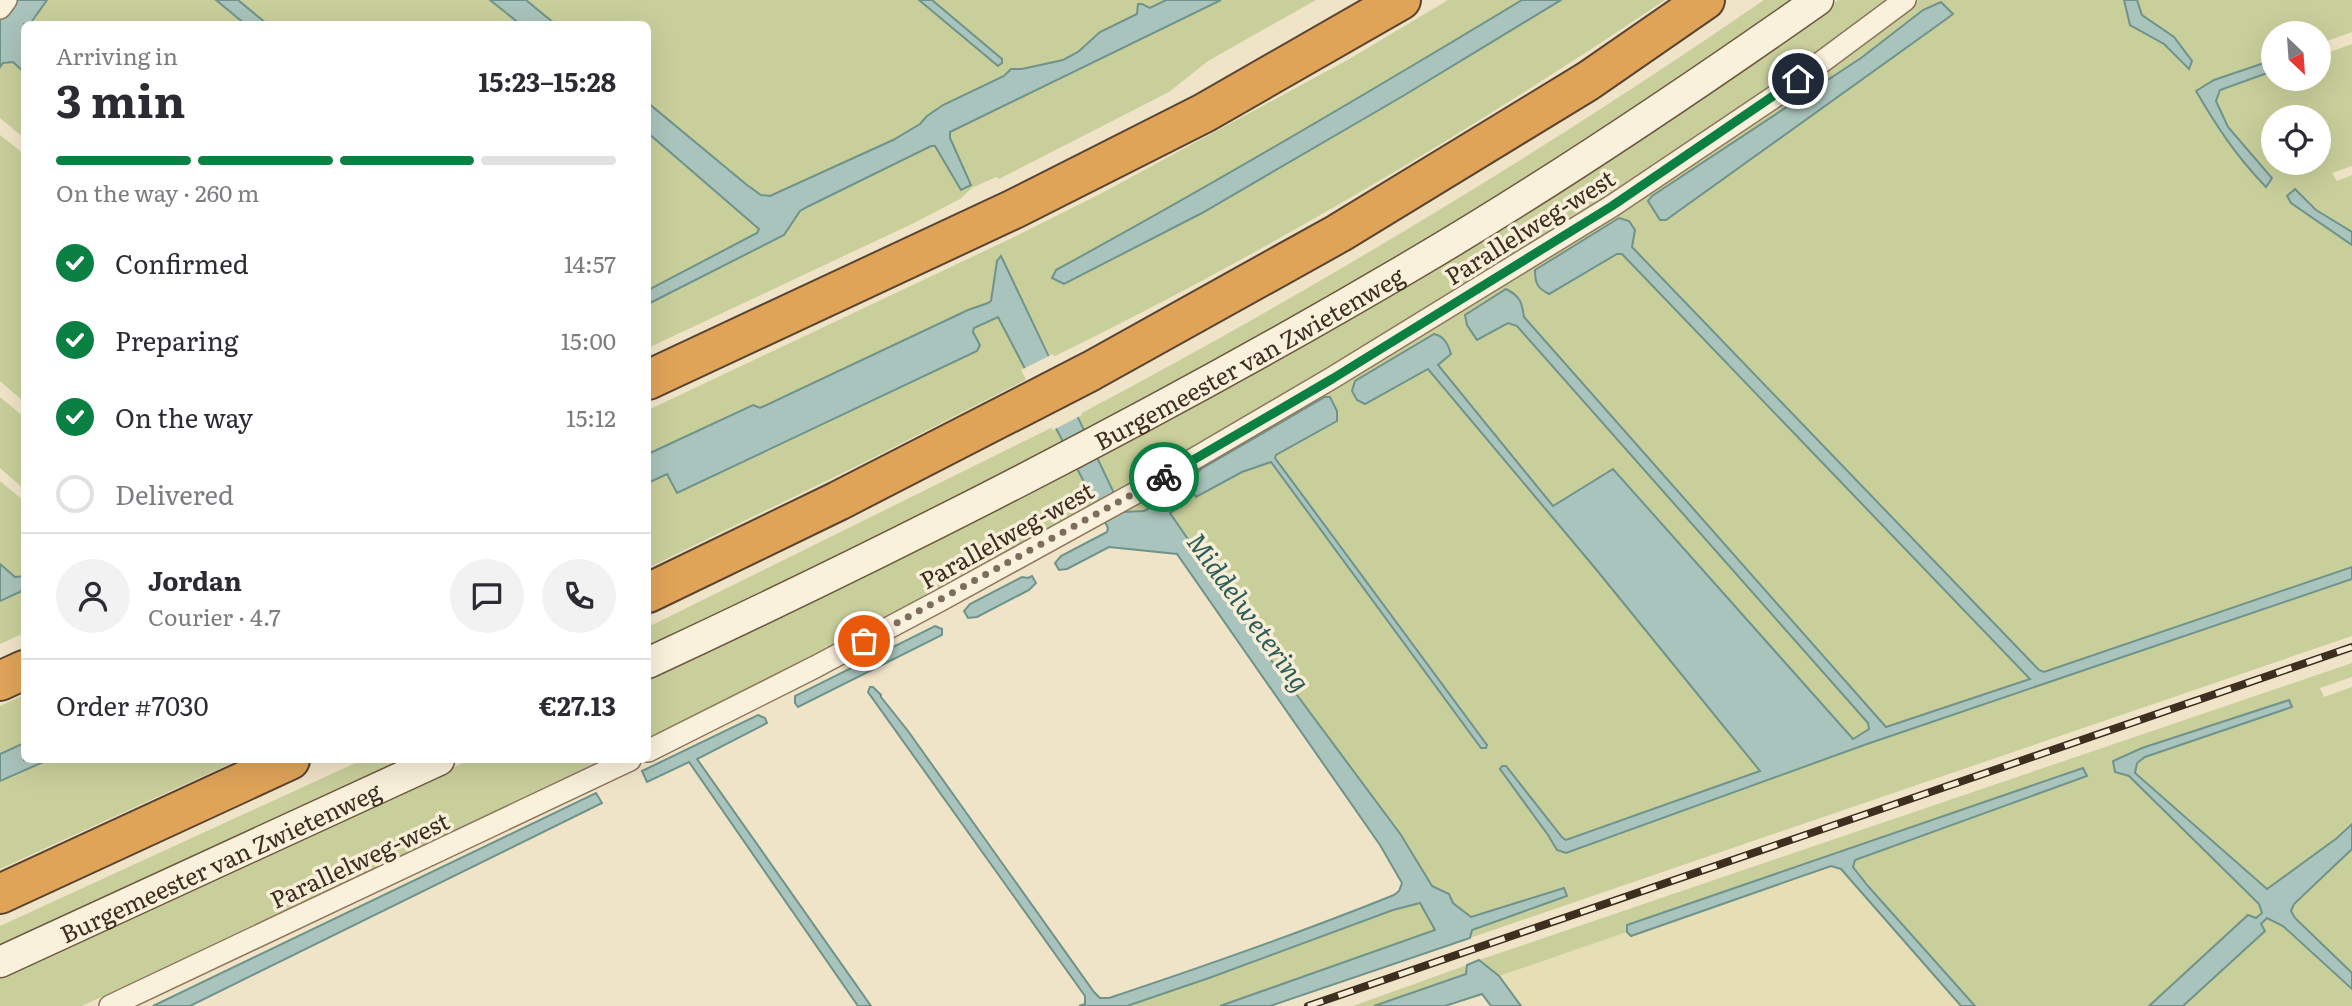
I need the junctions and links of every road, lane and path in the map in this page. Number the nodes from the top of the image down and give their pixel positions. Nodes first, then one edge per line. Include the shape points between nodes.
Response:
1 (5, 0) edge
2 (1401, 0) edge
3 (1705, 0) edge
4 (1818, 0) edge
5 (1905, 0) edge
6 (0, 8) edge
7 (651, 379) edge
8 (651, 592) edge
9 (651, 662) edge
10 (21, 671) edge
11 (0, 681) edge
12 (651, 749) edge
13 (284, 763) edge
14 (432, 763) edge
15 (624, 763) edge
16 (0, 894) edge
17 (0, 962) edge
18 (110, 1006) edge

1 - 6 street
2 - 7 highway via 1205,113 962,234
3 - 8 highway via 1588,81 1339,233 1091,371
4 - 9 main road, Burgemeester van Zwietenweg via 1674,99 1419,262 1115,433
5 - 12 street, Parallelweg-west via 1777,95 1612,206 1332,379 1127,498 864,641
10 - 11 highway
13 - 16 highway
14 - 17 main road, Burgemeester van Zwietenweg
15 - 18 street, Parallelweg-west

